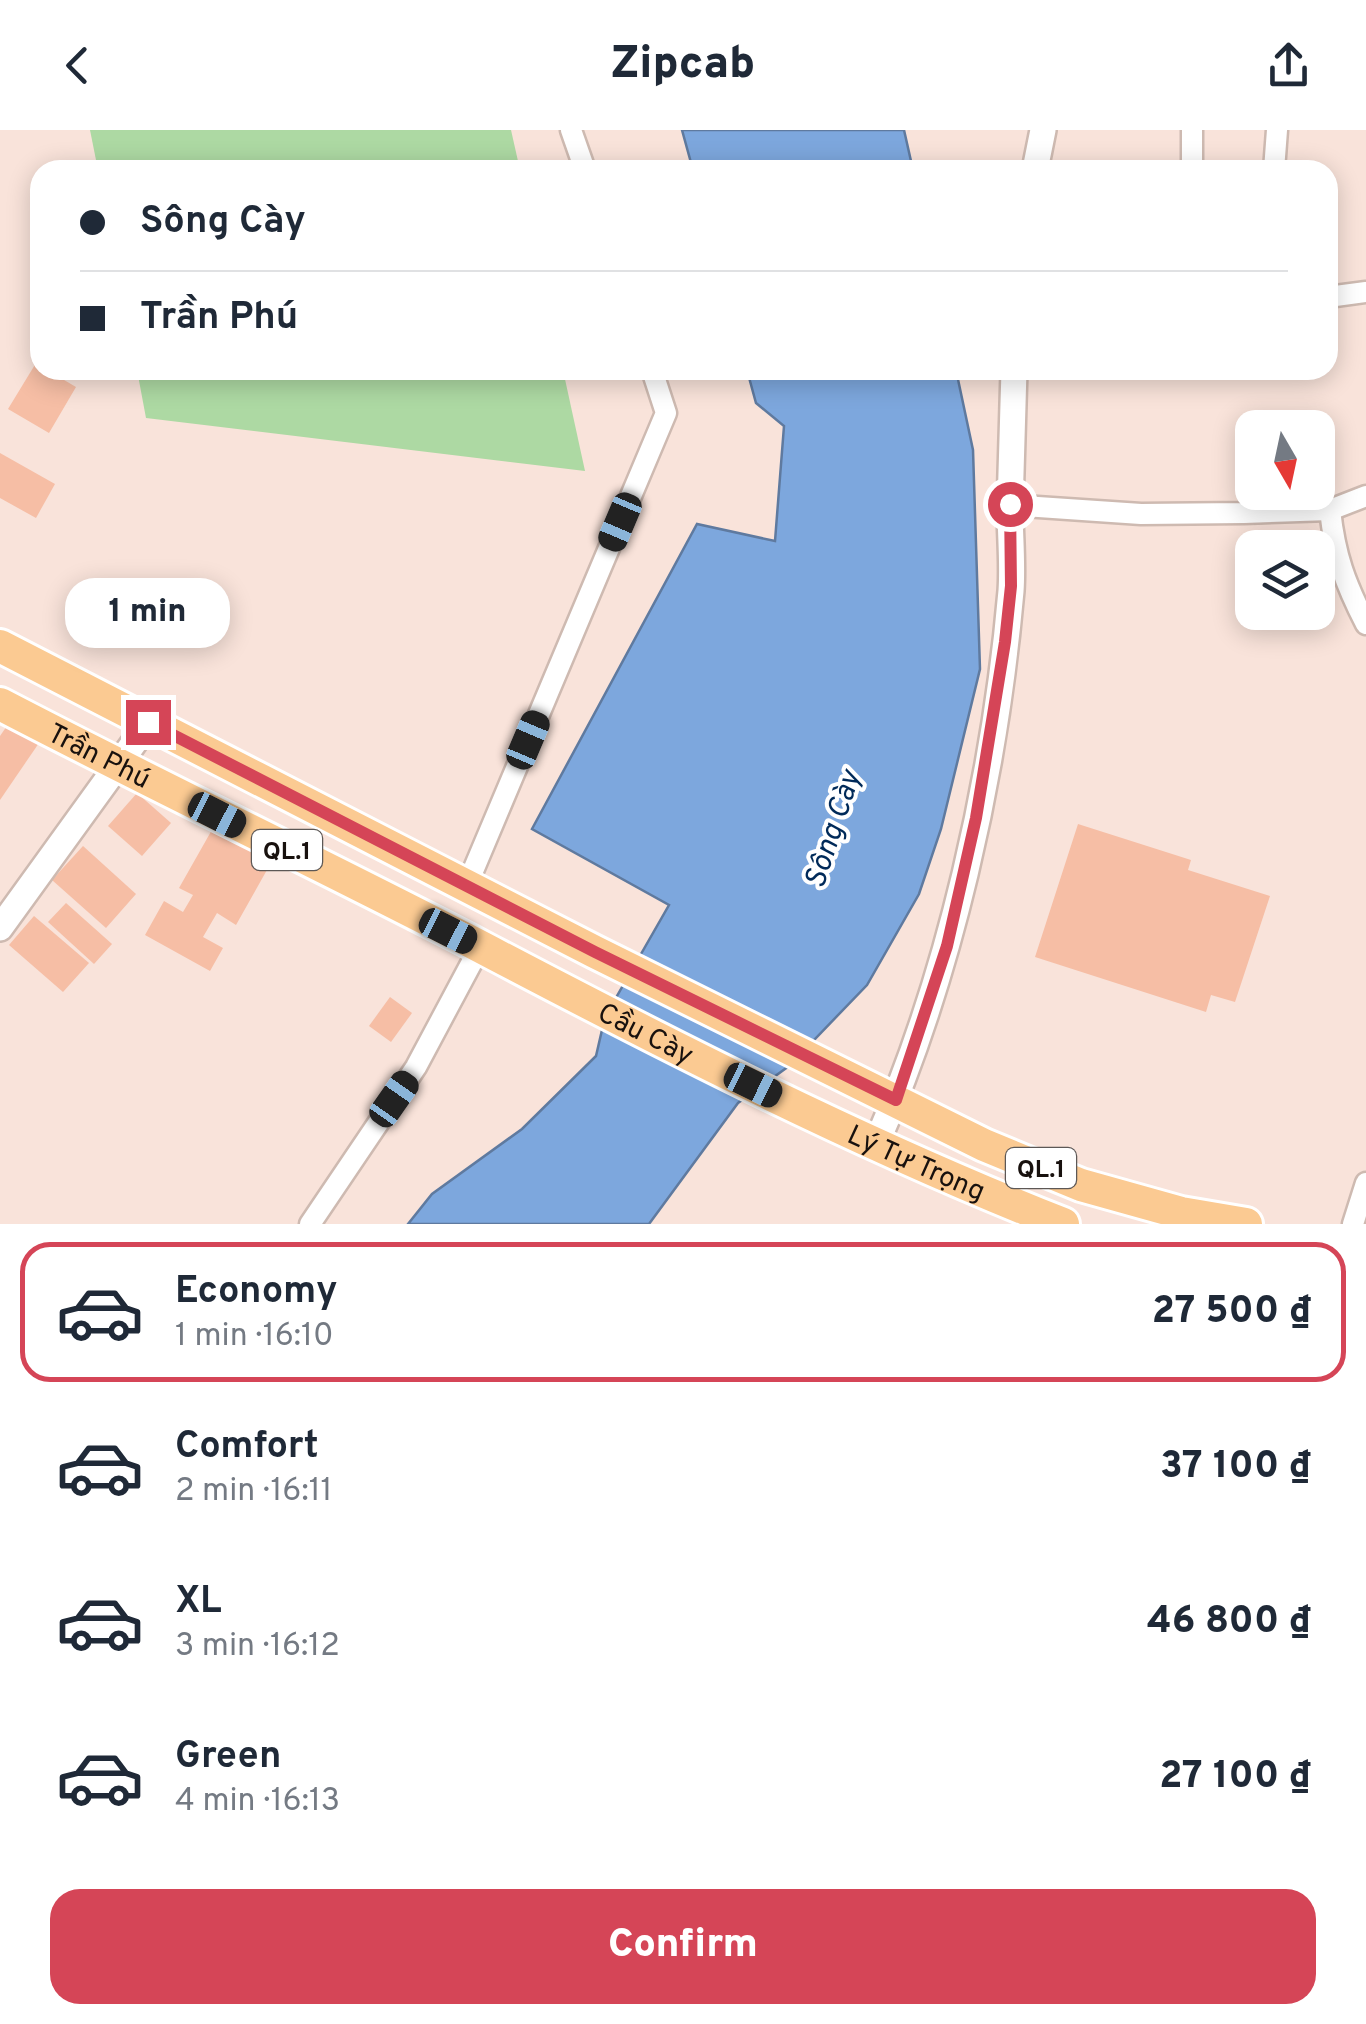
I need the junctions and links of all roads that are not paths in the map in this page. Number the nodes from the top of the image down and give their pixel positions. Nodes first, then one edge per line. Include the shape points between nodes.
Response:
1 (571, 130) edge
2 (1044, 130) edge
3 (1192, 130) edge
4 (1277, 130) edge
5 (582, 160) edge
6 (1037, 160) edge
7 (1192, 160) edge
8 (1275, 160) edge
9 (1366, 292) edge
10 (1338, 296) edge
11 (655, 380) edge
12 (1014, 380) edge
13 (1366, 496) edge
14 (1010, 504) junction
15 (1335, 508) edge
16 (1330, 510) joint
17 (1366, 624) edge
18 (0, 646) edge
19 (0, 704) edge
20 (148, 722) junction
21 (118, 766) junction
22 (467, 885) junction
23 (0, 928) edge
24 (480, 947) junction
25 (595, 952) joint
26 (574, 998) joint
27 (848, 1077) joint
28 (896, 1100) junction
29 (825, 1120) joint
30 (876, 1144) junction
31 (1366, 1183) edge
32 (310, 1224) edge
33 (1063, 1224) edge
34 (1246, 1224) edge
35 (1353, 1224) edge

1 - 5 street
2 - 6 street
3 - 7 street
4 - 8 street
9 - 10 street
11 - 22 street via 666,413
12 - 14 street
13 - 15 street
14 - 16 street via 1141,514
14 - 28 street via 1006,636 976,818 947,946
16 - 17 street via 1344,583
18 - 20 main road, Trần Phú / QL.1
19 - 21 main road, Trần Phú / QL.1
20 - 21 street
20 - 22 main road, Trần Phú / QL.1
21 - 23 street
21 - 24 main road, Trần Phú / QL.1
22 - 25 main road, Trần Phú / QL.1
24 - 26 main road, Trần Phú / QL.1
24 - 32 street via 416,1067
25 - 27 main road, Cầu Cày / QL.1
26 - 29 main road, Cầu Cày / QL.1
27 - 28 main road, Lý Tự Trọng / QL.1
28 - 30 street
28 - 34 main road, Lý Tự Trọng / QL.1 via 1081,1185
29 - 30 main road, Lý Tự Trọng / QL.1
30 - 33 main road, Lý Tự Trọng / QL.1
31 - 35 street

